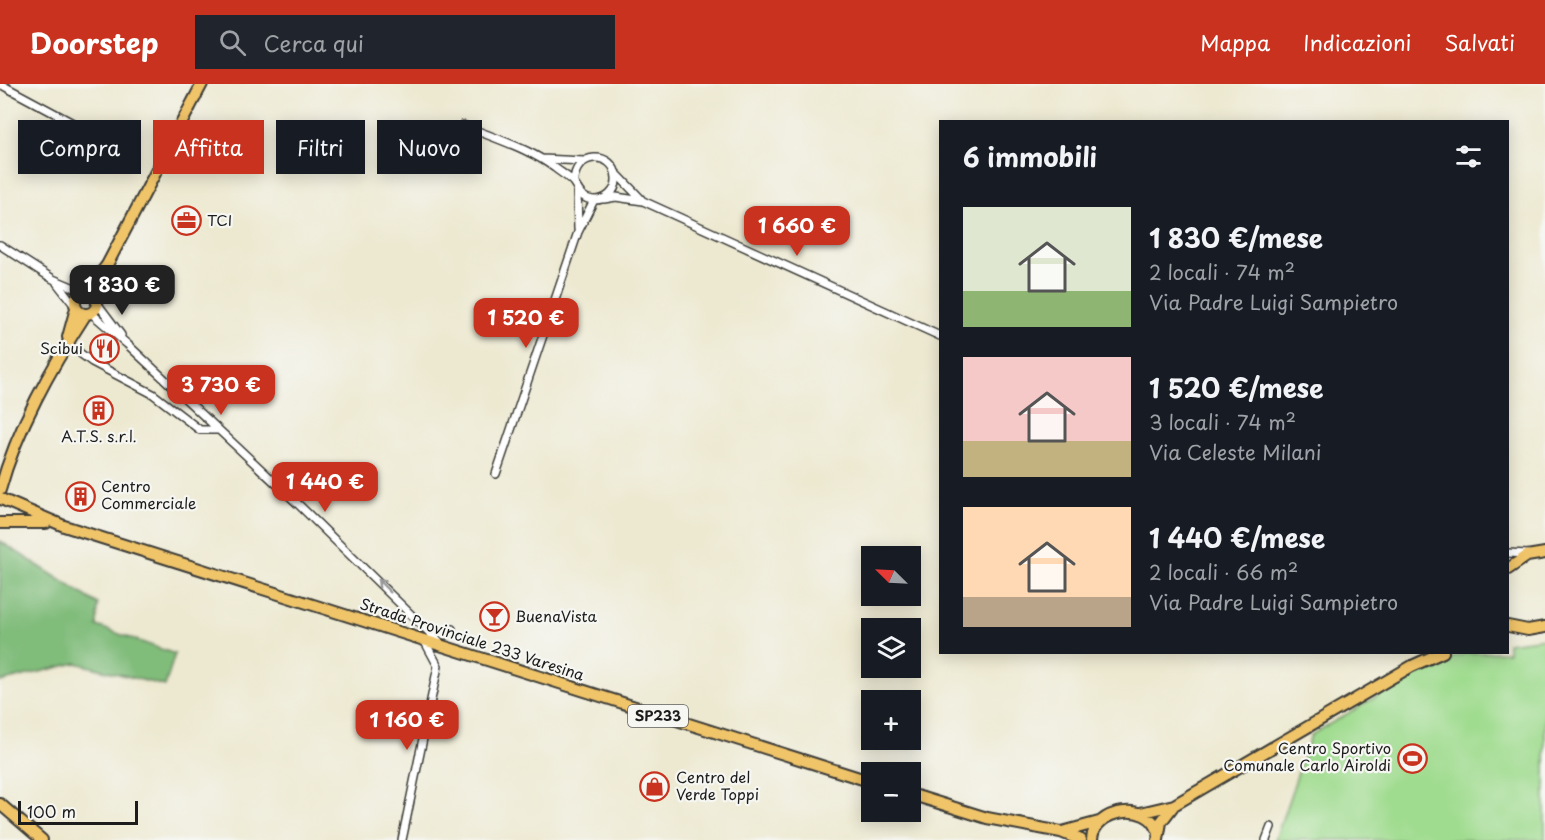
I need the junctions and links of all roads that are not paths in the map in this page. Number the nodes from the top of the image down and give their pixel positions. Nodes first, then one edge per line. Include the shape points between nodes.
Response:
1 (0, 84) edge
2 (202, 84) edge
3 (66, 120) edge
4 (482, 133) edge
5 (542, 159) junction
6 (584, 161) junction
7 (616, 173) junction
8 (576, 186) junction
9 (604, 199) junction
10 (594, 200) junction
11 (643, 201) junction
12 (578, 232) junction
13 (0, 245) edge
14 (107, 265) junction
15 (53, 279) junction
16 (85, 292) junction
17 (97, 303) junction
18 (82, 310) junction
19 (939, 336) edge
20 (66, 343) junction
21 (127, 344) junction
22 (217, 430) junction
23 (10, 456) junction
24 (0, 464) edge
25 (496, 474) dead end
26 (0, 497) edge
27 (0, 523) edge
28 (64, 526) junction
29 (1509, 553) edge
30 (1531, 554) junction
31 (1545, 554) edge
32 (1509, 567) edge
33 (1509, 626) edge
34 (425, 627) junction
35 (1545, 627) edge
36 (452, 629) dead end
37 (1521, 630) junction
38 (1509, 633) edge
39 (424, 640) junction
40 (445, 648) junction
41 (1431, 654) edge
42 (1438, 654) edge
43 (1422, 661) junction
44 (861, 779) edge
45 (921, 797) edge
46 (0, 804) edge
47 (1174, 805) junction
48 (1140, 813) junction
49 (1099, 822) junction
50 (1270, 827) dead end
51 (1061, 832) junction
52 (1158, 836) edge
53 (42, 840) edge
54 (402, 840) edge
55 (1080, 840) edge
56 (1092, 840) edge
57 (1266, 840) edge

1 - 3 street
2 - 14 main road
4 - 5 street
5 - 6 street
5 - 8 street
6 - 7 street via 606,160
6 - 8 street via 575,171
7 - 9 street via 616,185
7 - 11 street
8 - 10 street via 582,196
8 - 12 street
9 - 10 street
9 - 11 street
10 - 12 street
11 - 19 street
12 - 25 street
13 - 15 street
14 - 16 main road
14 - 17 main road
15 - 16 street
15 - 18 street
16 - 17 main road via 95,296
16 - 18 main road via 75,298
17 - 18 main road
17 - 21 street
18 - 20 main road
18 - 21 street
20 - 22 street via 92,362 153,394 200,430
20 - 23 main road
21 - 22 street
34 -> 22 street
23 - 24 main road
23 - 26 main road
26 - 28 main road, Strada Provinciale 233 Varesina / SP233
27 - 28 main road, Strada Provinciale 233 Varesina / SP233
28 - 39 main road, Strada Provinciale 233 Varesina / SP233
29 - 30 street
30 - 31 main road
30 - 32 main road
33 - 37 main road
34 - 36 street via 445,635
34 - 40 street
35 - 37 main road
37 - 38 main road
39 - 40 main road, Strada Provinciale 233 Varesina / SP233
39 - 54 street via 438,666
40 - 44 main road, Strada Provinciale 233 Varesina / SP233
41 - 43 main road
42 - 43 main road
43 - 47 main road
45 - 51 main road via 1010,824
46 - 53 main road
47 - 48 main road
47 - 52 main road via 1164,816
48 - 49 main road via 1113,815
48 - 52 main road via 1153,820
49 - 51 main road
49 - 56 main road
50 - 57 street
51 - 55 main road

